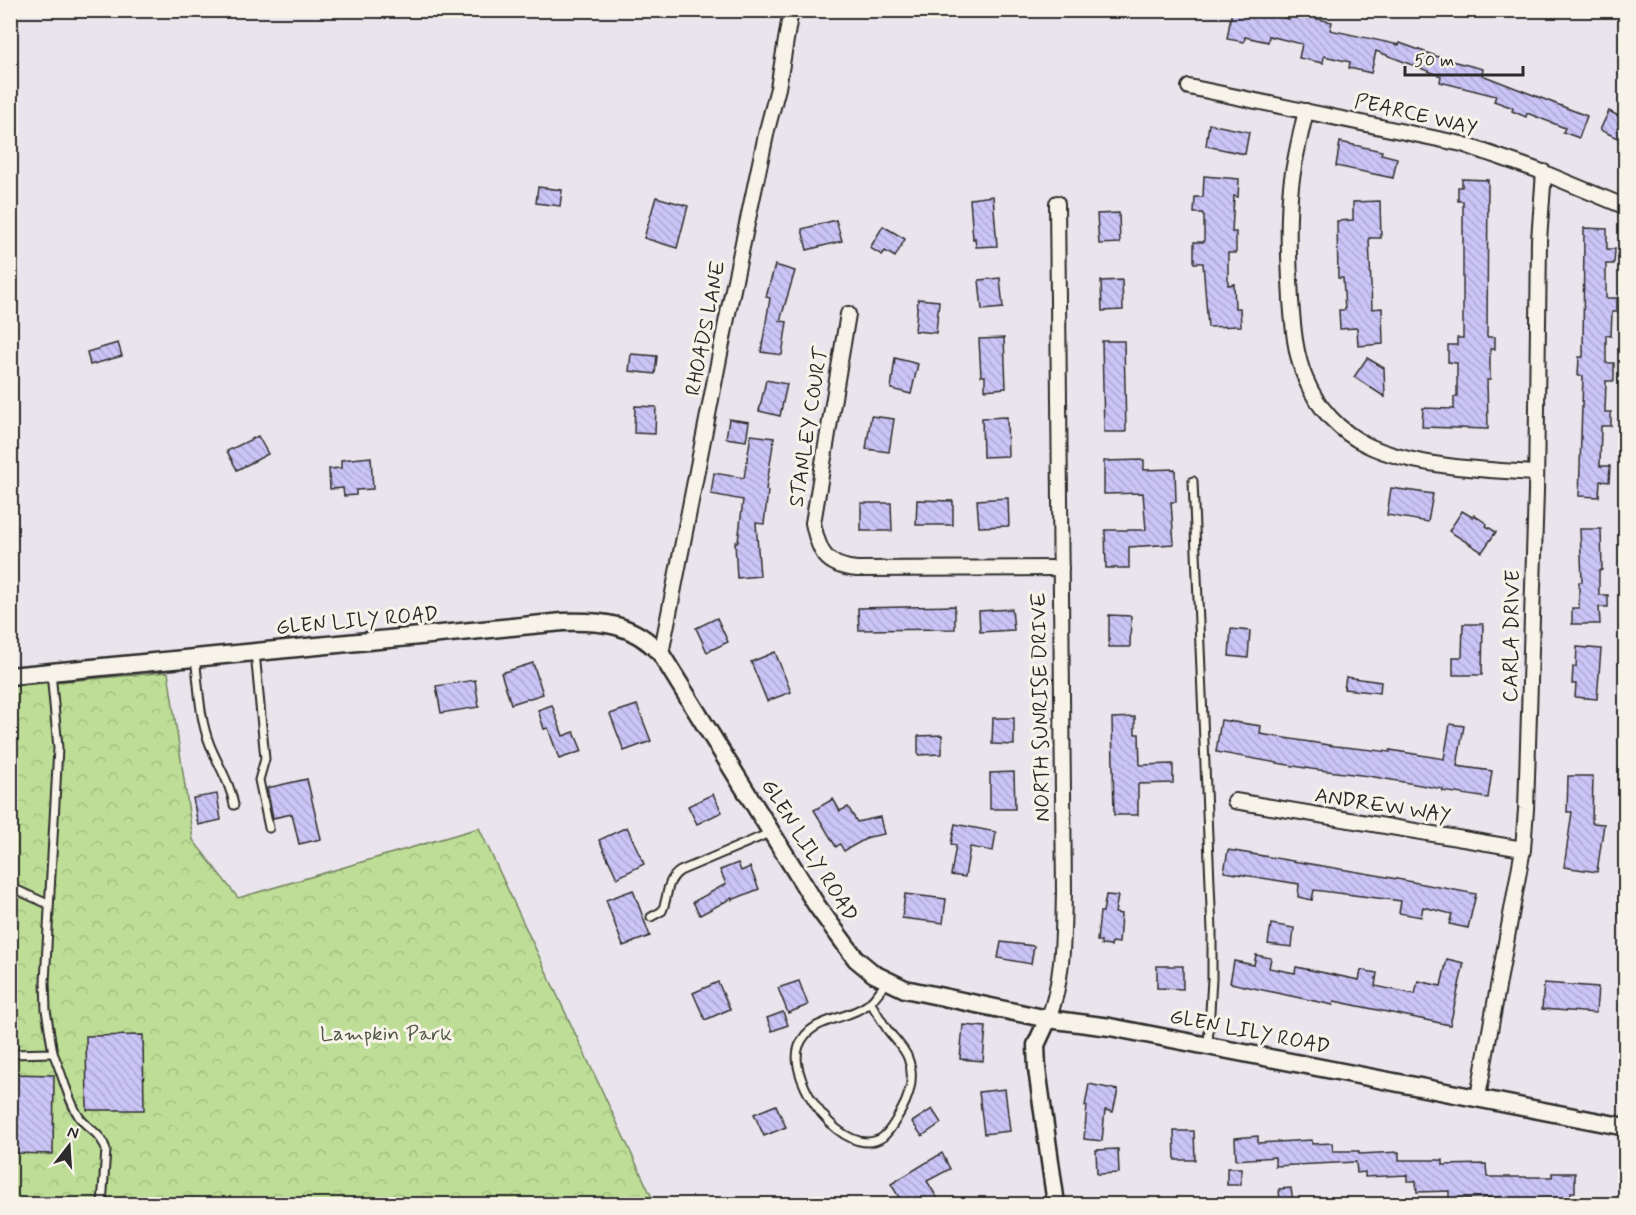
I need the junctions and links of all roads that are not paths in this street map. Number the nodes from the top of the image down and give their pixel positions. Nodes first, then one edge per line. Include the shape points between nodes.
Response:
1 (790, 10) edge
2 (1189, 87) dead end
3 (1306, 111) junction
4 (1544, 172) junction
5 (1057, 203) dead end
6 (1626, 207) edge
7 (848, 314) dead end
8 (1536, 473) junction
9 (1193, 482) dead end
10 (1061, 568) junction
11 (255, 652) junction
12 (661, 654) junction
13 (195, 658) junction
14 (51, 672) junction
15 (10, 676) edge
16 (1235, 801) dead end
17 (234, 804) dead end
18 (269, 828) dead end
19 (772, 832) junction
20 (1523, 849) junction
21 (10, 887) edge
22 (48, 904) junction
23 (651, 917) dead end
24 (887, 981) junction
25 (870, 1002) junction
26 (1048, 1019) junction
27 (1208, 1046) junction
28 (53, 1053) junction
29 (10, 1054) edge
30 (1478, 1097) junction
31 (1626, 1126) edge
32 (102, 1204) edge
33 (1056, 1204) edge

1 - 12 street, RHOADS LANE via 778,88
2 - 3 street, PEARCE WAY
3 - 4 street, PEARCE WAY via 1454,142
3 - 8 street via 1291,188 1289,261 1296,348 1314,396 1351,436 1385,452 1438,463
4 - 6 street, PEARCE WAY
4 - 8 street, CARLA DRIVE via 1538,279
5 - 10 street, NORTH SUNRISE DRIVE
7 - 10 street, STANLEY COURT via 813,523 820,550 829,561 842,568 857,569
8 - 20 street, CARLA DRIVE
9 - 27 lane via 1212,931
10 - 26 street, NORTH SUNRISE DRIVE via 1063,928 1055,1002
11 - 12 street, GLEN LILY ROAD via 591,621 638,634
11 - 13 street, GLEN LILY ROAD
11 - 18 lane via 265,759 259,780
12 - 19 street, GLEN LILY ROAD
13 - 14 street, GLEN LILY ROAD
13 - 17 lane via 209,744 231,788
14 - 15 street, GLEN LILY ROAD
14 - 22 lane via 58,748
16 - 20 street, ANDREW WAY
19 - 23 lane via 674,875 662,911
19 - 24 street, GLEN LILY ROAD via 856,960
20 - 30 street, CARLA DRIVE
21 - 22 lane
22 - 28 lane via 45,981
24 - 25 lane
24 - 26 street, GLEN LILY ROAD via 905,989
25 - 25 lane via 818,1024 799,1046 796,1060 802,1084 835,1129 867,1142 881,1138 892,1128 911,1086 908,1059
26 - 27 street, GLEN LILY ROAD
26 - 33 street, NORTH SUNRISE DRIVE via 1036,1046 1036,1056
27 - 30 street, GLEN LILY ROAD
28 - 29 lane
28 - 32 lane via 76,1113 104,1141
30 - 31 street, GLEN LILY ROAD

